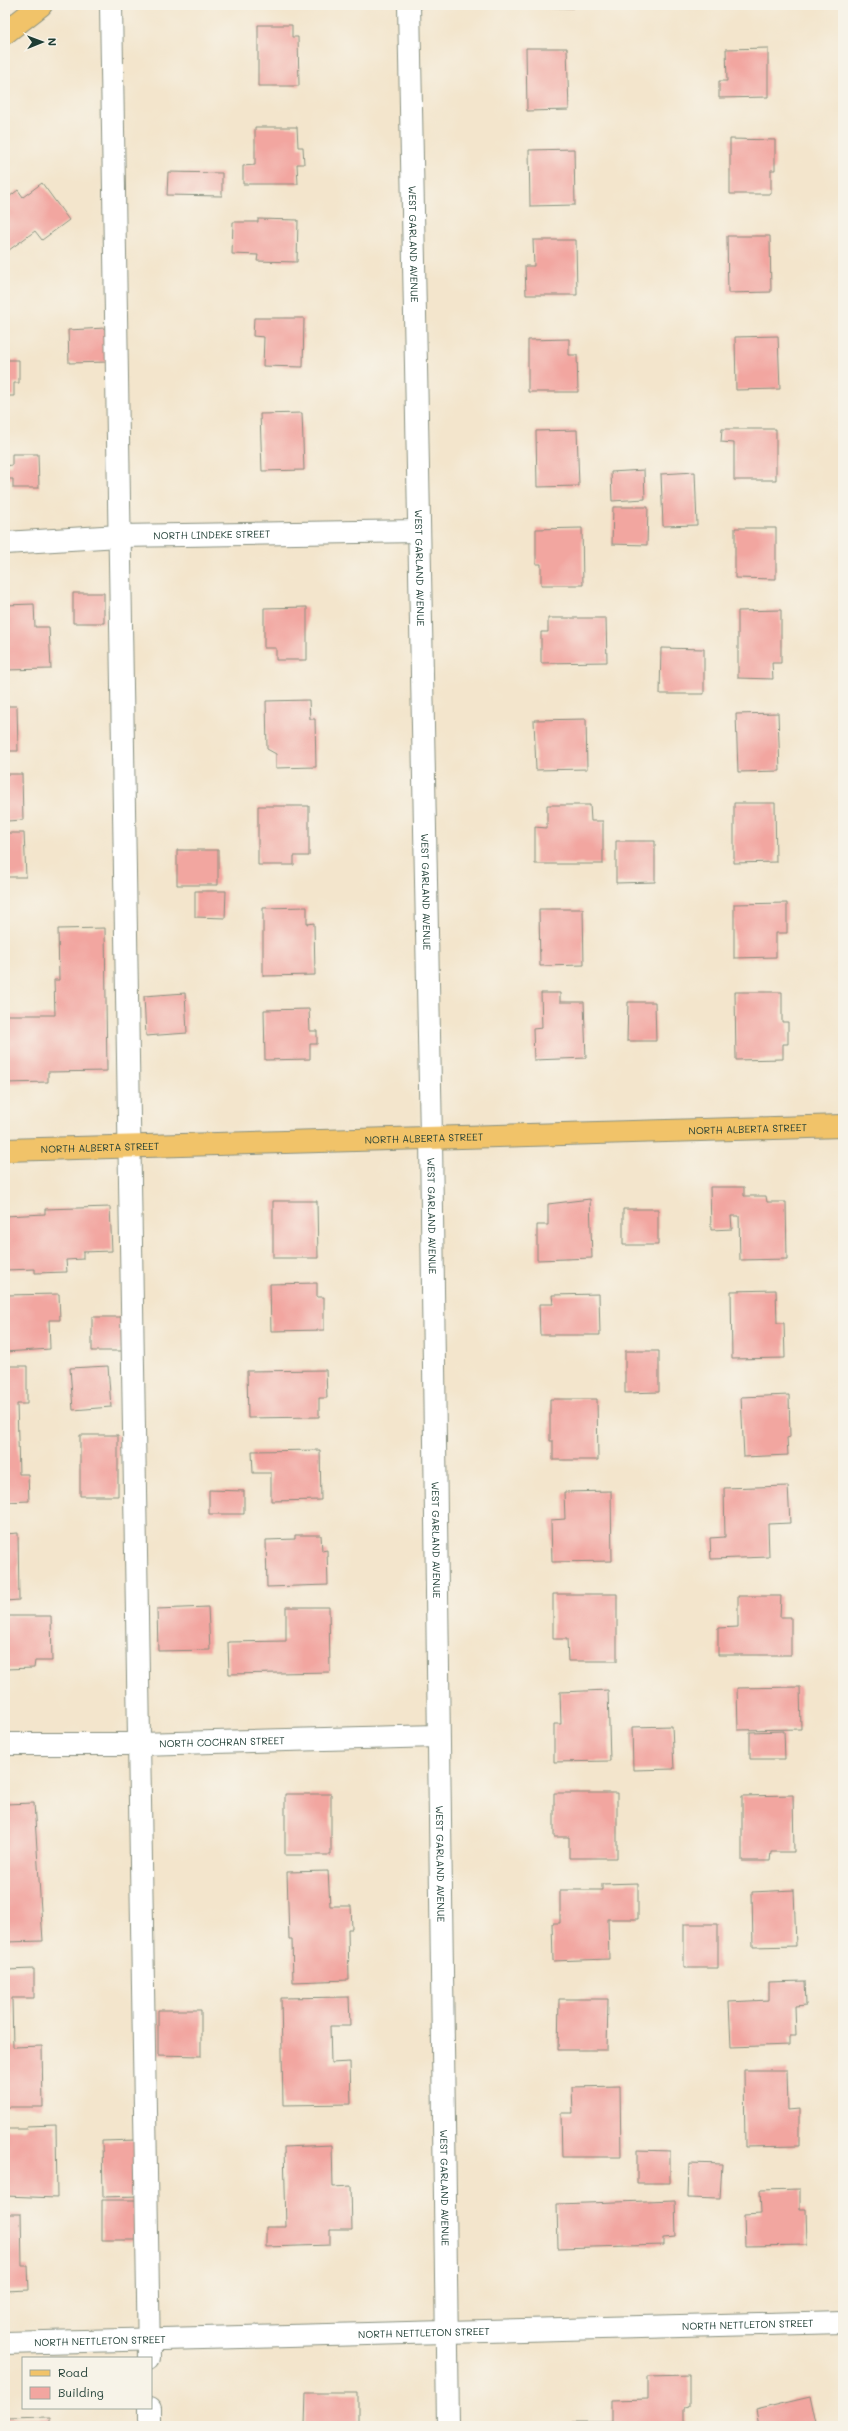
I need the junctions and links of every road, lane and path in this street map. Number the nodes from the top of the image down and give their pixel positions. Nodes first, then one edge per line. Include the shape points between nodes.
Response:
1 (41, 5) edge
2 (111, 5) edge
3 (409, 5) edge
4 (5, 33) edge
5 (419, 531) junction
6 (119, 536) junction
7 (5, 543) edge
8 (843, 1126) edge
9 (430, 1138) junction
10 (128, 1147) junction
11 (5, 1150) edge
12 (438, 1736) junction
13 (5, 1744) edge
14 (139, 1744) junction
15 (843, 2322) edge
16 (447, 2333) junction
17 (5, 2343) edge
18 (149, 2349) edge
19 (150, 2409) edge
20 (150, 2426) edge
21 (448, 2426) edge

1 - 4 main road
2 - 6 street
3 - 5 street, WEST GARLAND AVENUE
5 - 6 street, NORTH LINDEKE STREET
5 - 9 street, WEST GARLAND AVENUE
6 - 7 street, NORTH LINDEKE STREET
6 - 10 street
8 - 9 main road, NORTH ALBERTA STREET
9 - 10 main road, NORTH ALBERTA STREET
9 - 12 street, WEST GARLAND AVENUE
10 - 11 main road, NORTH ALBERTA STREET
10 - 14 street
12 - 14 street, NORTH COCHRAN STREET
12 - 16 street, WEST GARLAND AVENUE
13 - 14 street, NORTH COCHRAN STREET
14 - 18 street
15 - 16 street, NORTH NETTLETON STREET
16 - 18 street, NORTH NETTLETON STREET
16 - 21 street, WEST GARLAND AVENUE
17 - 18 street, NORTH NETTLETON STREET
19 - 20 street

